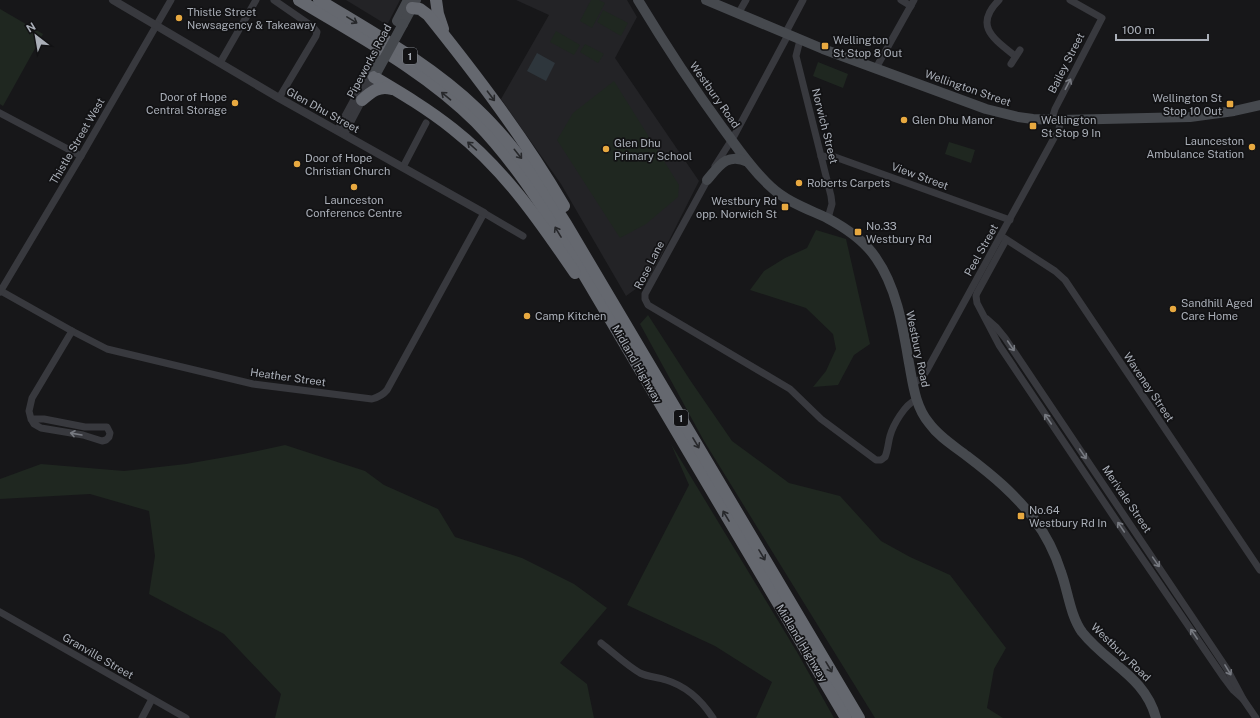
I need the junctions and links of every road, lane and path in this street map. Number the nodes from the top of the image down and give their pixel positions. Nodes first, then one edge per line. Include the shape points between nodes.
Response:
1 (113, 0) edge
2 (171, 0) edge
3 (256, 0) edge
4 (274, 0) edge
5 (299, 0) edge
6 (319, 0) edge
7 (436, 0) edge
8 (638, 0) edge
9 (706, 0) edge
10 (746, 0) edge
11 (803, 0) edge
12 (901, 0) edge
13 (1000, 0) edge
14 (1070, 0) edge
15 (412, 3) edge
16 (912, 3) edge
17 (738, 14) junction
18 (400, 22) junction
19 (156, 26) junction
20 (787, 35) junction
21 (800, 40) junction
22 (454, 47) junction
23 (1020, 50) dead end
24 (1015, 56) junction
25 (220, 63) junction
26 (1011, 64) dead end
27 (876, 68) junction
28 (374, 70) junction
29 (395, 90) junction
30 (279, 98) junction
31 (362, 100) junction
32 (1260, 105) edge
33 (0, 113) edge
34 (1056, 119) junction
35 (426, 123) dead end
36 (341, 132) junction
37 (731, 140) junction
38 (81, 156) junction
39 (821, 156) junction
40 (748, 162) junction
41 (403, 167) junction
42 (707, 180) junction
43 (484, 213) junction
44 (828, 218) junction
45 (1010, 220) junction
46 (523, 236) dead end
47 (1004, 238) junction
48 (0, 291) edge
49 (72, 331) junction
50 (635, 362) junction
51 (660, 382) junction
52 (913, 383) junction
53 (916, 400) junction
54 (32, 419) junction
55 (1260, 570) edge
56 (0, 612) edge
57 (601, 643) dead end
58 (152, 700) junction
59 (142, 718) edge
60 (186, 718) edge
61 (713, 718) edge
62 (846, 718) edge
63 (858, 718) edge
64 (1156, 718) edge
65 (1256, 718) edge

1 - 19 street, Glen Dhu Street
2 - 19 street, Thistle Street West
3 - 25 street
4 - 30 street via 317,32
50 -> 5 highway, Midland Highway / 1 via 548,214 491,138 461,109 418,74
6 -> 51 highway, Midland Highway / 1 via 428,68 466,98 500,133 558,212
7 - 22 highway via 440,21
8 - 37 main road, Westbury Road via 702,100
9 - 17 main road, Wellington Street
10 - 17 street
11 - 20 street, Rose Lane
12 - 16 street
13 - 24 street via 988,17 988,31 998,43
34 -> 14 street, Bailey Street via 1055,109 1102,18
15 - 18 main road, Pipeworks Road
15 - 22 highway via 425,12
16 - 27 street
17 - 20 main road, Wellington Street
18 - 28 main road, Pipeworks Road, bridge
18 - 28 main road, Pipeworks Road via 379,54
19 - 25 street, Glen Dhu Street
19 - 38 street, Thistle Street West
20 - 21 main road, Wellington Street
20 - 37 street, Rose Lane
21 - 27 main road, Wellington Street
21 - 39 street, Norwich Street via 796,56
22 -> 51 highway via 547,178 620,304
23 - 24 street
24 - 26 street
25 - 30 street, Glen Dhu Street
27 - 34 main road, Wellington Street via 986,109 1018,117
28 - 29 highway
28 - 31 street, Pipeworks Road
28 - 36 street, Pipeworks Road
29 - 31 highway via 377,88
50 -> 29 highway via 540,222 512,186 484,156 453,129
30 - 36 street, Glen Dhu Street
31 - 36 street, Pipeworks Road
32 - 34 main road, Wellington Street via 1203,116
33 - 38 street
34 - 45 street, Peel Street via 1059,130
35 - 41 street
36 - 41 street, Glen Dhu Street
37 - 40 main road, Westbury Road
37 - 42 street, Rose Lane
38 - 48 street, Thistle Street West
39 - 44 street, Norwich Street via 832,202
39 - 45 street, View Street via 835,157
40 - 42 main road via 738,158 728,160
40 - 44 main road, Westbury Road via 783,197
41 - 43 street, Glen Dhu Street
42 - 53 street, Rose Lane via 647,290 644,297 646,302 655,310 790,389 820,419 876,460 885,458 890,434 908,404
43 - 46 street, Glen Dhu Street
43 - 49 street, Heather Street via 387,390 372,399 239,381 107,349
44 - 52 main road, Westbury Road via 858,238 871,251 882,268 899,316
45 - 47 street, Peel Street
47 - 52 street, Peel Street via 927,370 921,379
47 - 55 street, Waveney Street via 1065,280
47 - 65 street, Merivale Street via 976,296 977,304 985,318 1006,338 1227,669
48 - 49 street, Heather Street
49 - 54 street via 32,398 29,411
62 -> 50 highway, Midland Highway / 1
51 -> 63 highway, Midland Highway / 1
52 - 53 main road, Westbury Road
53 - 64 main road, Westbury Road via 926,421 1002,483 1035,520 1055,556 1081,631 1096,648 1137,682 1149,699
54 -> 54 street via 85,427 104,427 110,433 109,437 102,441 41,428 34,424
56 - 58 street, Granville Street
57 - 61 street via 639,672 673,682 686,690
58 - 59 street
58 - 60 street, Granville Street

